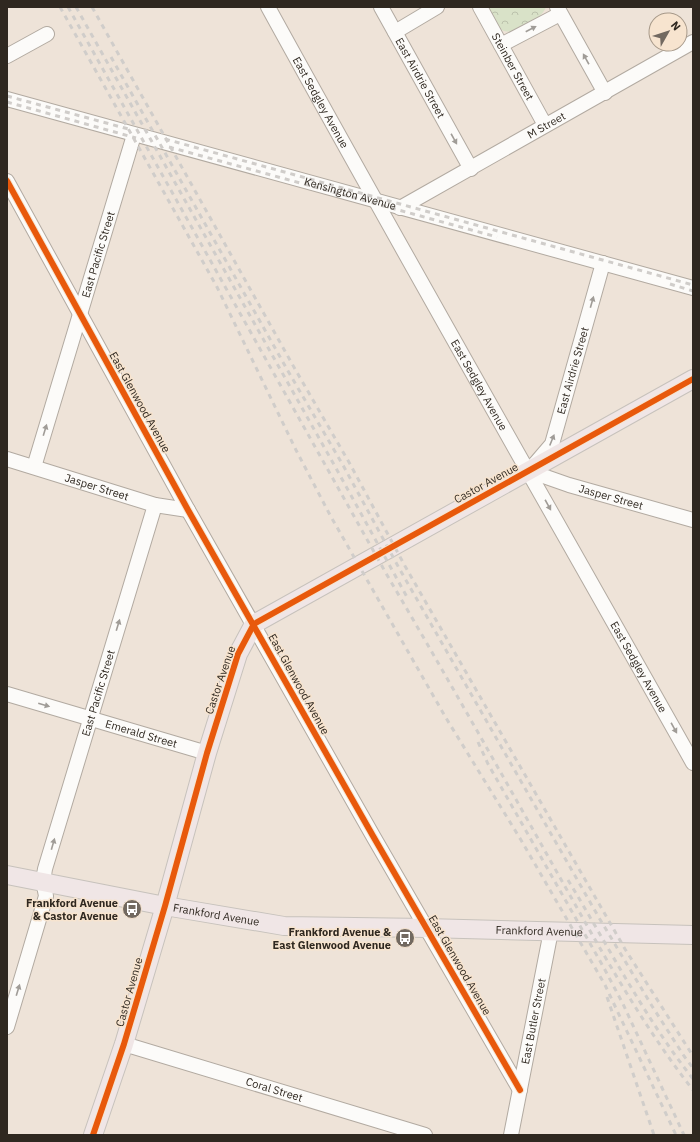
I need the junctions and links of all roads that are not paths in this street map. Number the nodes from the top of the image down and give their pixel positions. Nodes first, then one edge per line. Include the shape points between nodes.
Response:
1 (268, 7) edge
2 (381, 7) edge
3 (437, 7) edge
4 (480, 7) edge
5 (558, 10) edge
6 (395, 32) junction
7 (47, 34) dead end
8 (693, 42) edge
9 (501, 45) junction
10 (7, 56) edge
11 (605, 93) junction
12 (7, 99) edge
13 (546, 125) junction
14 (134, 135) junction
15 (471, 169) junction
16 (7, 181) edge
17 (374, 201) junction
18 (400, 208) junction
19 (603, 263) junction
20 (693, 288) edge
21 (80, 313) junction
22 (693, 379) edge
23 (7, 459) edge
24 (34, 467) junction
25 (529, 471) junction
26 (155, 505) junction
27 (188, 510) junction
28 (693, 520) edge
29 (254, 624) junction
30 (7, 694) edge
31 (90, 719) junction
32 (207, 752) junction
33 (693, 763) edge
34 (7, 875) edge
35 (43, 881) junction
36 (164, 906) junction
37 (426, 928) junction
38 (551, 931) junction
39 (693, 935) edge
40 (7, 1027) edge
41 (124, 1044) junction
42 (520, 1090) junction
43 (94, 1135) edge
44 (425, 1135) edge
45 (511, 1135) edge

1 - 17 street, East Sedgley Avenue
2 - 6 street, East Airdrie Street
3 - 6 street
4 - 9 street, Steinber Street
9 -> 5 street
11 -> 5 street
6 -> 15 street, East Airdrie Street
7 - 10 street
8 - 11 street, M Street
9 - 13 street, Steinber Street
11 - 13 street, M Street
12 - 14 street, Kensington Avenue
13 - 15 street, M Street
14 - 17 street, Kensington Avenue
14 - 21 street, East Pacific Street
15 - 18 street, M Street
16 - 21 street, East Glenwood Avenue
17 - 18 street, Kensington Avenue
17 - 25 street, East Sedgley Avenue
18 - 19 street, Kensington Avenue
19 - 20 street, Kensington Avenue
25 -> 19 street, East Airdrie Street via 552,444
24 -> 21 street, East Pacific Street
21 - 27 street, East Glenwood Avenue
22 - 25 main road, Castor Avenue
23 - 24 street, Jasper Street
24 - 26 street, Jasper Street
25 - 28 street, Jasper Street
25 - 29 main road, Castor Avenue
25 -> 33 street, East Sedgley Avenue
26 - 27 street, Jasper Street
31 -> 26 street, East Pacific Street
27 - 29 street, East Glenwood Avenue
29 - 32 main road, Castor Avenue via 238,654
29 - 37 street, East Glenwood Avenue
30 -> 31 street, Emerald Street
31 - 32 street, Emerald Street
35 -> 31 street, East Pacific Street
32 - 36 main road, Castor Avenue
34 - 35 main road, Frankford Avenue
35 - 36 main road, Frankford Avenue
40 -> 35 street, East Pacific Street via 46,896
36 - 37 main road, Frankford Avenue via 284,926
36 - 41 main road, Castor Avenue
37 - 38 main road, Frankford Avenue
37 - 42 street, East Glenwood Avenue
38 - 39 main road, Frankford Avenue
38 - 42 street, East Butler Street
41 - 43 main road, Castor Avenue
41 - 44 street, Coral Street
42 - 45 street, East Butler Street

